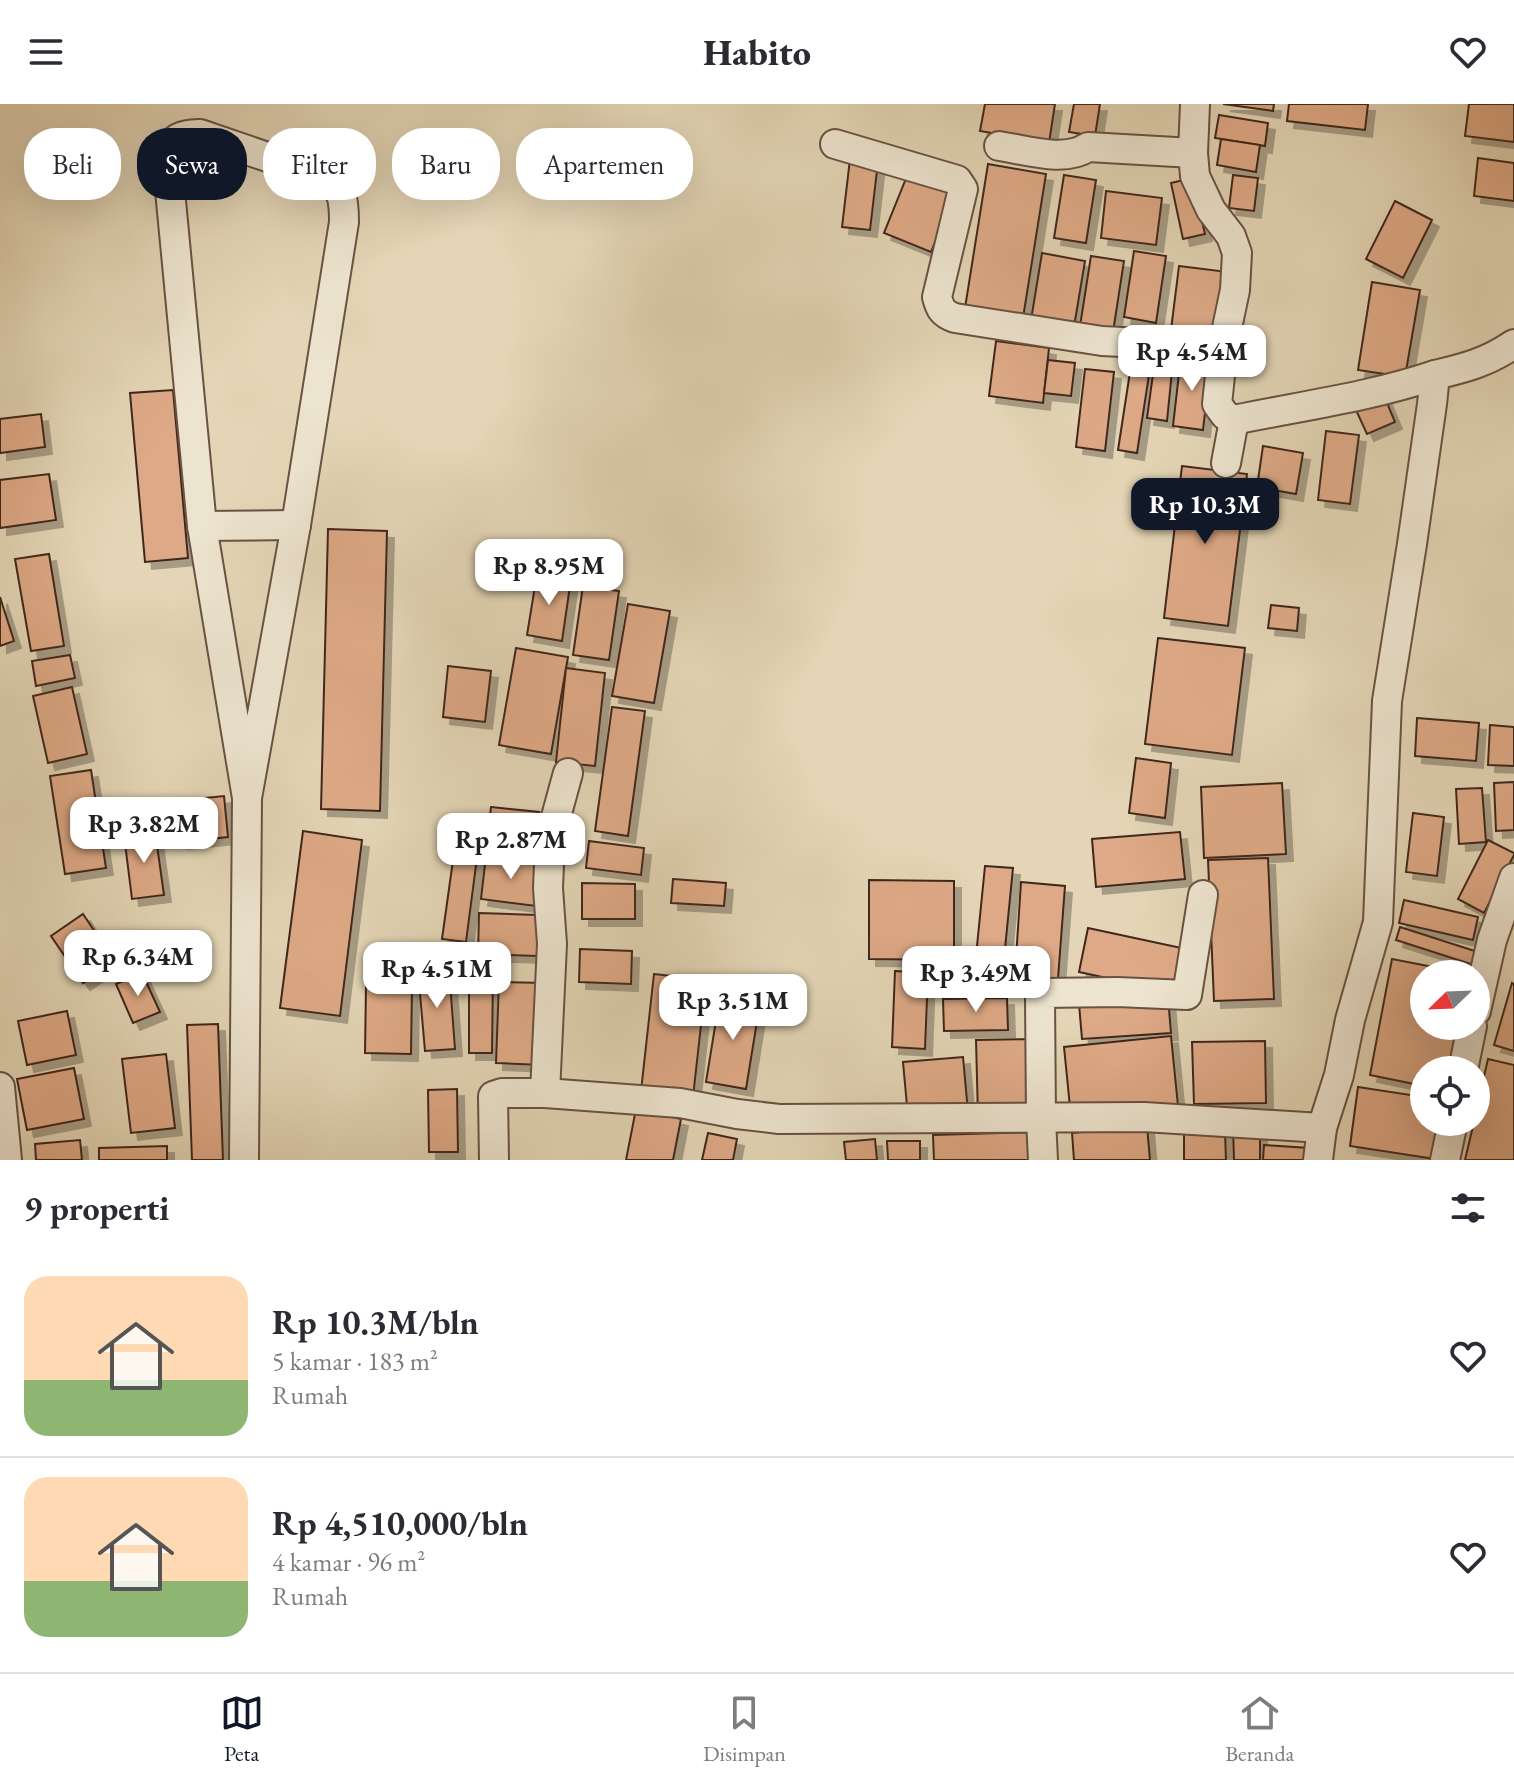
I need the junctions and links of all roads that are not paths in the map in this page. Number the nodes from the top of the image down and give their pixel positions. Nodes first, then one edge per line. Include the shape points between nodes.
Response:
1 (1195, 104) edge
2 (835, 144) dead end
3 (999, 146) dead end
4 (1193, 153) junction
5 (1514, 344) edge
6 (1223, 347) junction
7 (1435, 375) junction
8 (1234, 420) junction
9 (1226, 463) dead end
10 (296, 525) junction
11 (202, 526) junction
12 (568, 773) dead end
13 (247, 798) junction
14 (1514, 878) edge
15 (1203, 895) dead end
16 (1487, 960) edge
17 (0, 1087) edge
18 (545, 1093) junction
19 (1041, 1119) junction
20 (1322, 1128) junction
21 (1450, 1136) edge
22 (7, 1160) edge
23 (244, 1160) edge
24 (494, 1160) edge
25 (1043, 1160) edge
26 (1318, 1160) edge
27 (1445, 1160) edge

1 - 4 street
2 - 6 street via 961,184 937,297 946,314 1102,341
3 - 4 street via 1060,155 1088,147
4 - 6 street via 1195,176 1237,253
5 - 7 street via 1473,366
6 - 8 street via 1217,404
7 - 8 street
7 - 20 street via 1387,701 1378,922
8 - 9 street
10 - 11 street
10 - 11 street via 344,222 343,199 323,176 200,134 178,137 167,159
10 - 13 street
11 - 13 street
12 - 18 street via 550,839 552,944
13 - 23 street
14 - 16 street
15 - 19 street via 1187,995 1040,997
17 - 22 street
18 - 19 street via 680,1103 779,1119
18 - 24 street via 493,1096
19 - 20 street via 1144,1117
19 - 25 street
20 - 26 street
21 - 27 street

